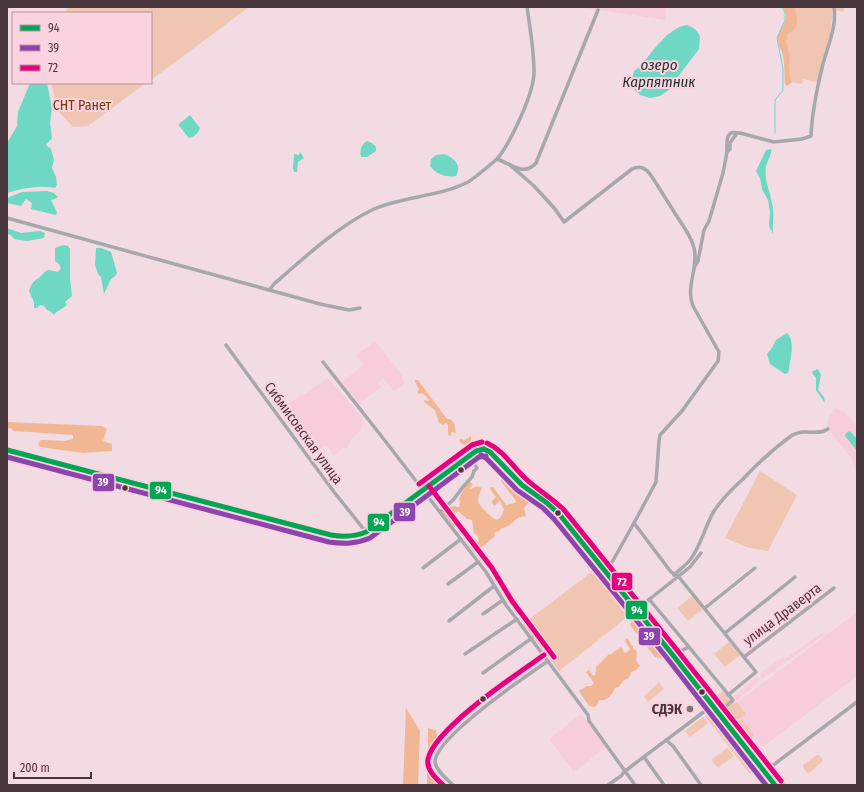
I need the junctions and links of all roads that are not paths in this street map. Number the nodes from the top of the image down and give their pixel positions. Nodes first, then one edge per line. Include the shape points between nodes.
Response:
1 (527, 7) edge
2 (834, 7) edge
3 (598, 10) dead end
4 (497, 159) junction
5 (509, 164) junction
6 (7, 218) edge
7 (693, 269) junction
8 (270, 290) junction
9 (360, 308) dead end
10 (226, 345) dead end
11 (323, 362) dead end
12 (828, 429) dead end
13 (7, 450) edge
14 (468, 456) junction
15 (423, 490) junction
16 (440, 512) junction
17 (634, 524) junction
18 (366, 532) junction
19 (461, 539) junction
20 (700, 553) dead end
21 (478, 562) junction
22 (423, 568) dead end
23 (755, 568) dead end
24 (606, 573) junction
25 (676, 576) junction
26 (796, 577) dead end
27 (448, 584) dead end
28 (494, 586) junction
29 (834, 588) dead end
30 (649, 599) junction
31 (503, 600) junction
32 (705, 608) junction
33 (636, 610) junction
34 (483, 614) dead end
35 (517, 619) junction
36 (449, 621) dead end
37 (725, 633) junction
38 (532, 638) junction
39 (689, 647) junction
40 (465, 654) dead end
41 (672, 655) junction
42 (744, 657) junction
43 (548, 661) junction
44 (483, 673) dead end
45 (728, 695) junction
46 (857, 702) edge
47 (712, 705) junction
48 (719, 713) junction
49 (666, 740) junction
50 (644, 757) junction
51 (625, 771) junction
52 (764, 772) junction
53 (453, 785) edge
54 (608, 785) edge
55 (636, 785) edge
56 (664, 785) edge
57 (701, 785) edge
58 (775, 785) edge

1 - 4 street via 534,73 521,114
2 - 7 street via 832,31 814,100 811,136 774,142 737,133 727,152 723,173 704,230 698,261
3 - 5 street via 536,163 528,170
4 - 5 street
4 - 8 street via 467,182 439,192 392,202 359,216 305,258
5 - 7 street via 534,186 564,222 632,169 645,169 691,240 694,249
6 - 8 street
7 - 17 street via 690,299 719,352 718,361 659,438 656,482
8 - 9 street via 339,309
10 - 18 street, Сибмисовская улица
11 - 15 street
12 - 25 street via 821,432 797,433 763,459 727,494 710,519 690,560
13 - 18 main road via 331,535 355,537
14 - 15 main road
14 - 16 street via 477,468 454,499
14 - 24 main road via 478,450 490,452 522,485 554,508
15 - 16 street
15 - 18 main road
16 - 19 street
17 - 24 street
17 - 25 street
19 - 21 street
19 - 22 street
20 - 25 street via 690,567
21 - 27 street
21 - 28 street
23 - 32 street
24 - 33 main road
25 - 30 street
25 - 32 street
26 - 37 street
28 - 31 street
28 - 36 street
29 - 42 street, улица Драверта
30 - 33 street
30 - 39 street
31 - 34 street
31 - 35 street
32 - 37 street
33 - 41 main road
35 - 38 street
35 - 40 street
37 - 42 street
38 - 43 street
38 - 44 street
39 - 41 street
39 - 45 street
41 - 47 main road
42 - 45 street via 756,672
43 - 51 street
43 - 53 street via 491,702 446,742 436,759 436,767
45 - 48 street via 733,700
46 - 52 street
47 - 48 main road
47 - 49 street
48 - 52 main road
49 - 50 street
49 - 57 street via 674,746
50 - 51 street
50 - 56 street
51 - 54 street
51 - 55 street
52 - 58 main road

